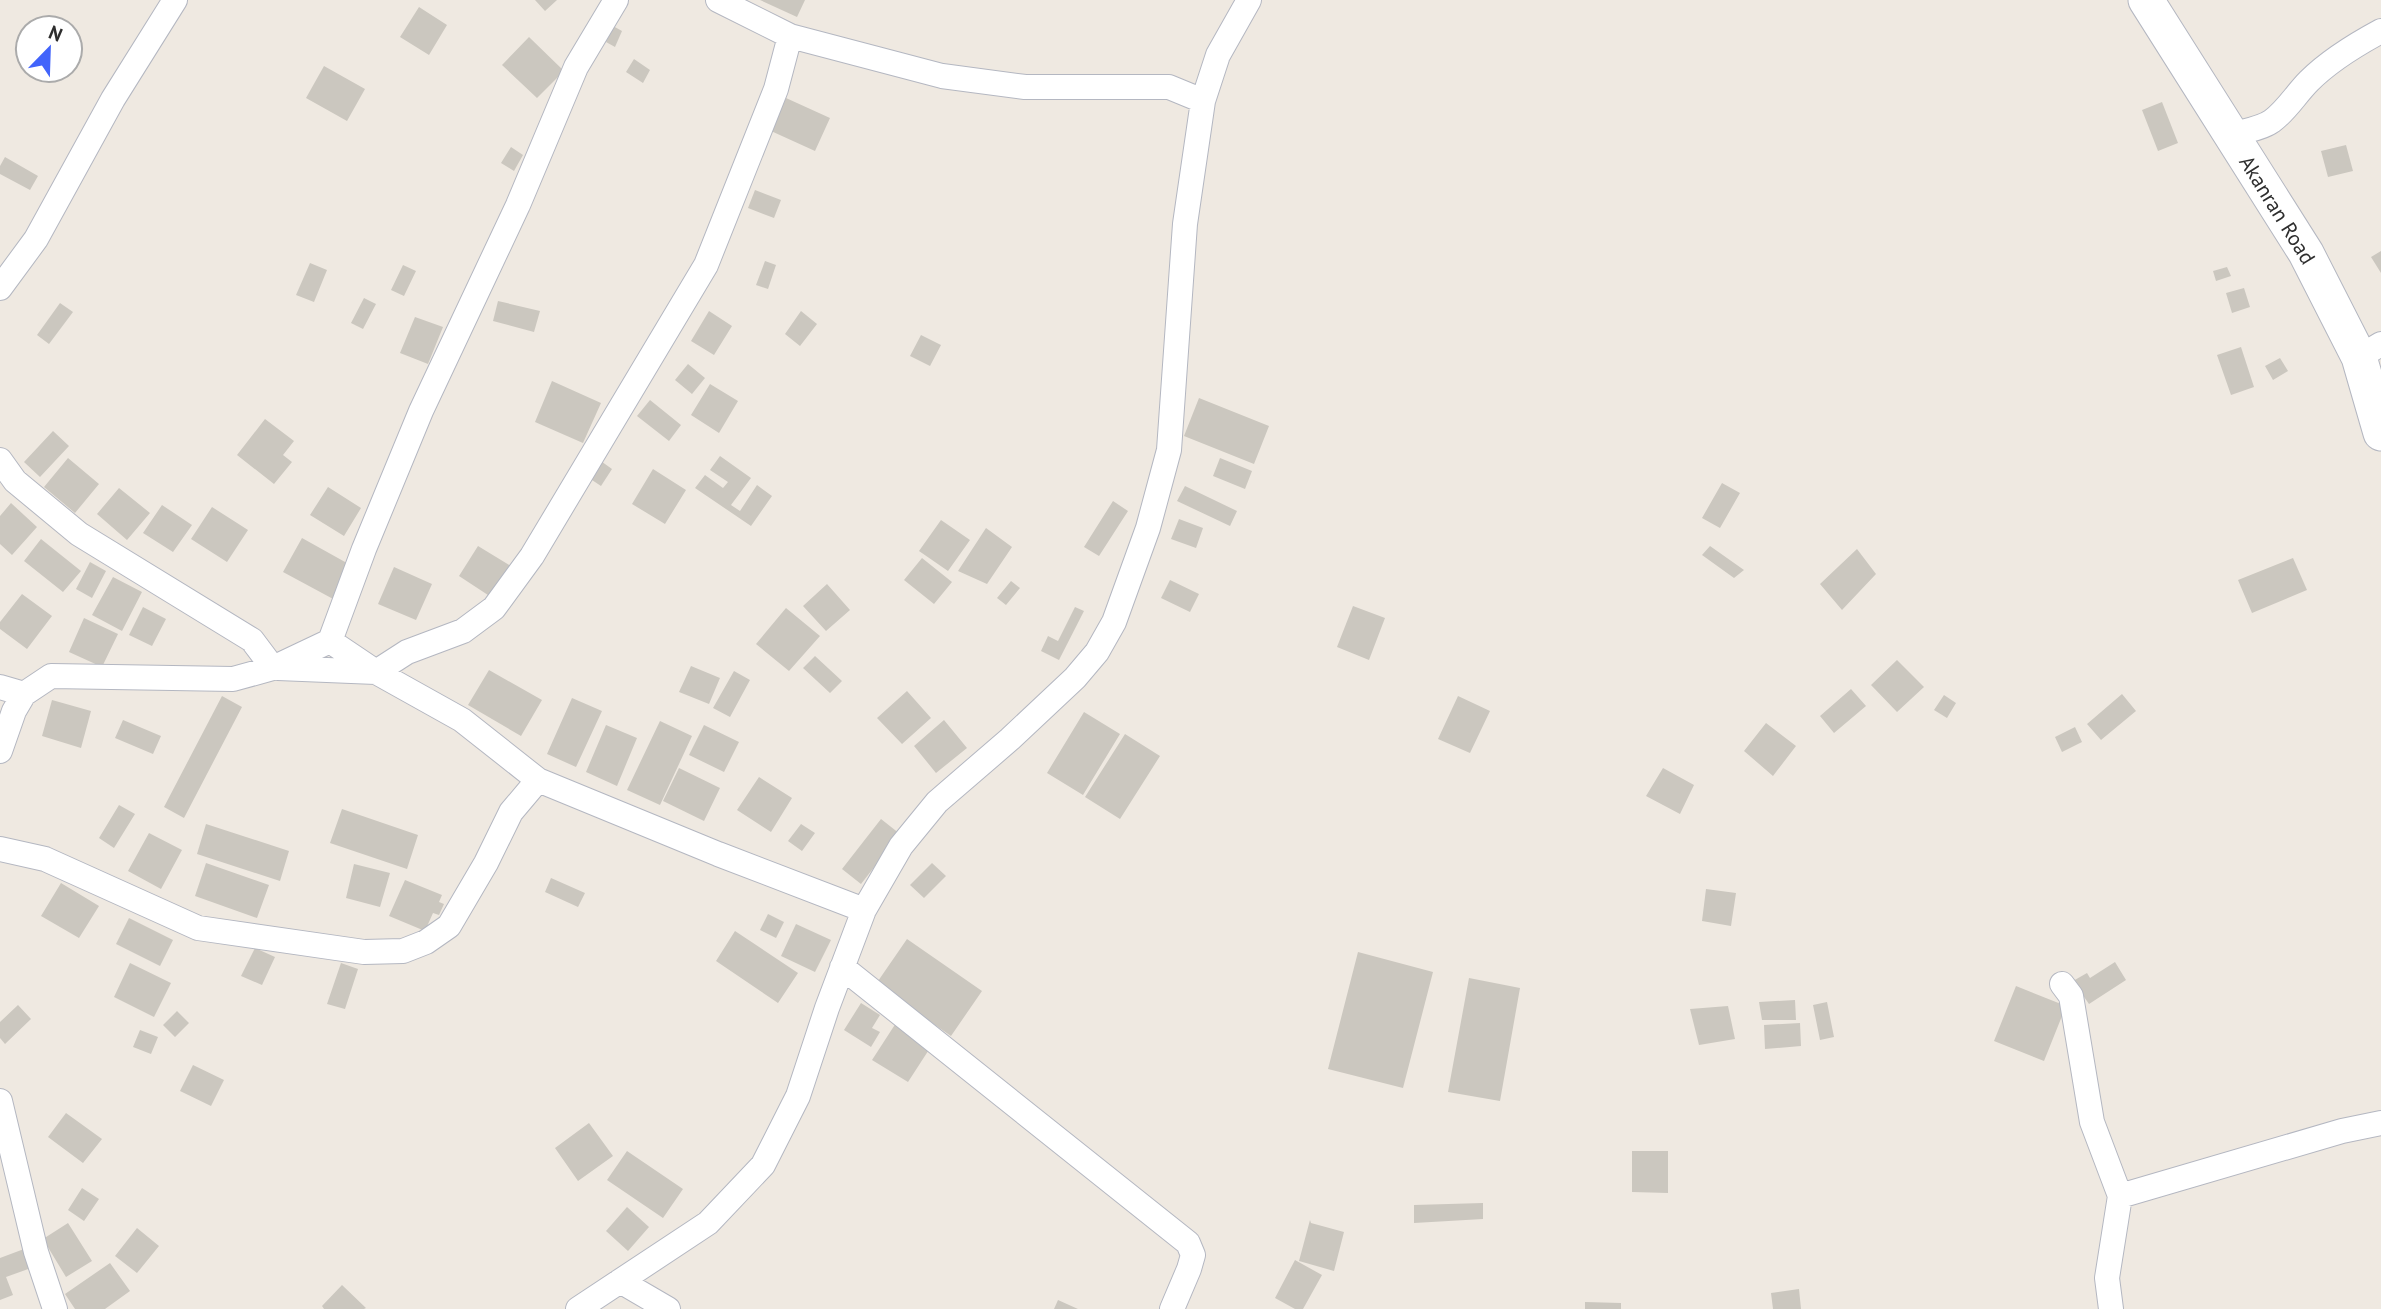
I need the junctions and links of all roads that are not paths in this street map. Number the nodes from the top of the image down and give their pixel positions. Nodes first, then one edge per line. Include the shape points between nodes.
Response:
1 (175, 0) edge
2 (616, 0) edge
3 (718, 0) edge
4 (1249, 0) edge
5 (2146, 0) edge
6 (2381, 31) edge
7 (790, 36) junction
8 (1203, 102) junction
9 (2231, 135) junction
10 (2, 281) edge
11 (2370, 350) edge
12 (2381, 433) edge
13 (0, 460) edge
14 (330, 641) junction
15 (273, 668) junction
16 (376, 672) junction
17 (0, 687) edge
18 (24, 694) junction
19 (0, 751) edge
20 (538, 779) junction
21 (0, 849) edge
22 (864, 910) junction
23 (842, 967) junction
24 (2062, 984) dead end
25 (0, 1101) edge
26 (2381, 1124) edge
27 (2120, 1196) junction
28 (620, 1281) junction
29 (55, 1309) edge
30 (578, 1309) edge
31 (668, 1309) edge
32 (1172, 1309) edge
33 (2110, 1309) edge

1 - 10 street via 113,99 36,239
2 - 14 street via 576,67 518,205 421,411
3 - 7 street
4 - 8 street via 1218,55
5 - 9 main road, Akanran Road
6 - 9 street via 2330,63 2270,122
7 - 8 street via 942,76 1025,87 1169,87
7 - 16 street via 776,89 706,265 532,556 484,616 463,631 407,652
8 - 22 street via 1185,224 1169,450 1148,528 1114,622 1075,678 937,802 901,846
9 - 11 main road, Akanran Road
11 - 12 main road, Akanran Road
13 - 15 street via 15,481 79,534 253,640
14 - 15 street
14 - 16 street
15 - 16 street
15 - 18 street via 233,679 51,676
16 - 20 street via 462,720
17 - 18 street
18 - 19 street
20 - 21 street via 511,812 449,926 403,951 364,952 198,928 45,859
20 - 22 street
22 - 23 street
23 - 28 street via 799,1096 763,1165 708,1223
23 - 32 street via 1188,1243 1193,1255
24 - 27 street via 2071,996 2092,1122
25 - 29 street via 36,1252
26 - 27 street via 2342,1131
27 - 33 street via 2107,1278
28 - 30 street
28 - 31 street

